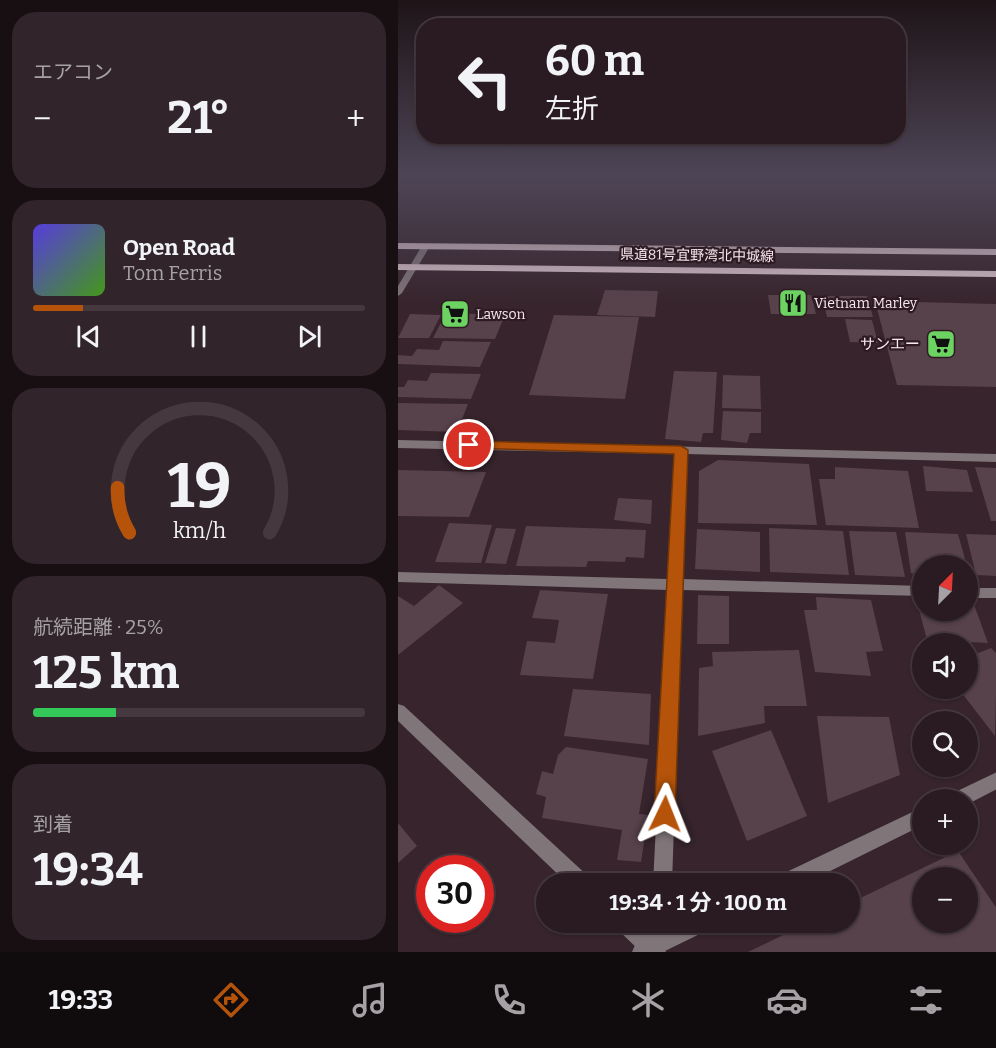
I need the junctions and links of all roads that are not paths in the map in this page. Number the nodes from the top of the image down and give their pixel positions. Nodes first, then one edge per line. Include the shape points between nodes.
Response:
1 (398, 246) edge
2 (425, 246) junction
3 (996, 252) edge
4 (398, 267) edge
5 (413, 267) junction
6 (996, 274) edge
7 (398, 293) edge
8 (398, 444) edge
9 (681, 450) junction
10 (996, 458) edge
11 (398, 577) edge
12 (674, 585) junction
13 (912, 591) edge
14 (978, 593) edge
15 (996, 593) edge
16 (398, 711) edge
17 (996, 780) edge
18 (978, 789) edge
19 (912, 821) edge
20 (570, 873) edge
21 (662, 873) edge
22 (806, 873) edge
23 (634, 933) edge
24 (654, 933) edge
25 (683, 933) edge
26 (650, 951) edge

1 - 2 main road, 県道81号宜野湾北中城線
2 - 3 main road, 県道81号宜野湾北中城線
2 - 5 street
4 - 5 main road, 県道81号宜野湾北中城線
5 - 6 main road, 県道81号宜野湾北中城線
5 - 7 street
8 - 9 street
9 - 10 street
9 - 12 street
11 - 12 street
12 - 13 street
12 - 21 street
14 - 15 street
16 - 20 street
17 - 18 street
19 - 22 street
23 - 26 street
24 - 26 street
25 - 26 street

